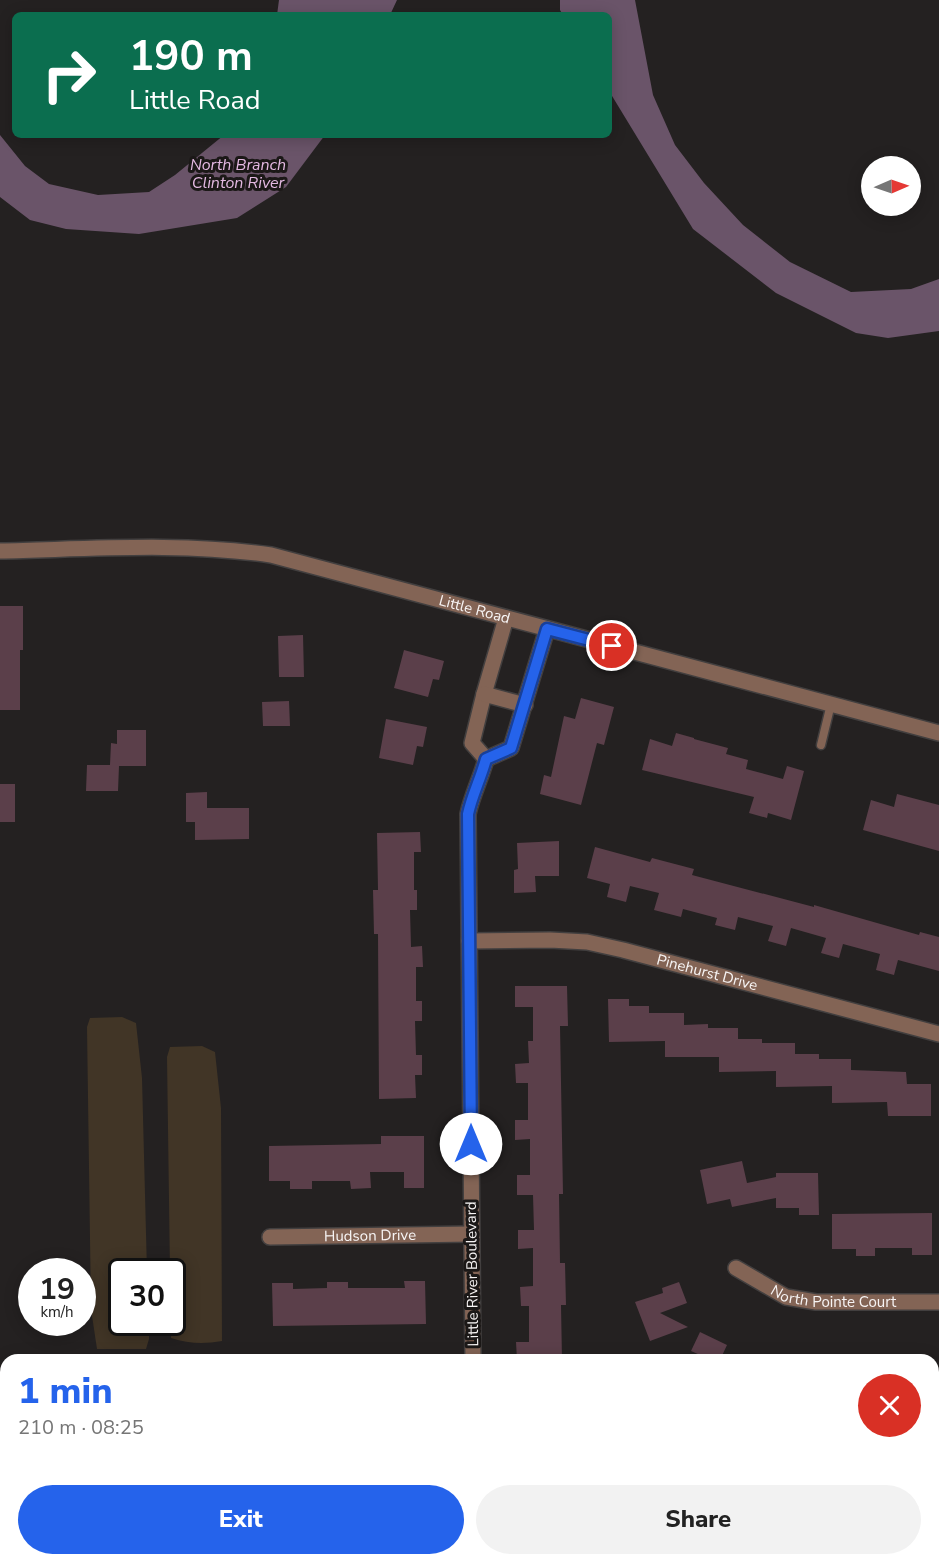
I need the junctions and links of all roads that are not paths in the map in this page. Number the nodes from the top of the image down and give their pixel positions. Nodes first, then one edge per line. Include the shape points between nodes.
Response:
1 (0, 551) edge
2 (506, 618) junction
3 (547, 629) junction
4 (484, 694) junction
5 (831, 704) junction
6 (525, 705) junction
7 (939, 733) edge
8 (821, 745) dead end
9 (486, 759) junction
10 (469, 940) junction
11 (939, 1034) edge
12 (471, 1234) junction
13 (270, 1237) dead end
14 (736, 1268) dead end
15 (939, 1302) edge
16 (473, 1354) edge

1 - 2 street, Little Road via 166,546 233,549 292,559
2 - 3 street, Little Road
2 - 4 street
3 - 5 street, Little Road
3 - 6 street
4 - 6 street
4 - 9 street via 472,743
5 - 7 street, Little Road
5 - 8 lane
6 - 9 street via 511,748
9 - 10 street, Little River Boulevard via 468,814
10 - 11 street, Pinehurst Drive via 587,942
10 - 12 street, Little River Boulevard
12 - 13 street, Hudson Drive
12 - 16 street, Little River Boulevard
14 - 15 street, North Pointe Court via 786,1297 806,1301

